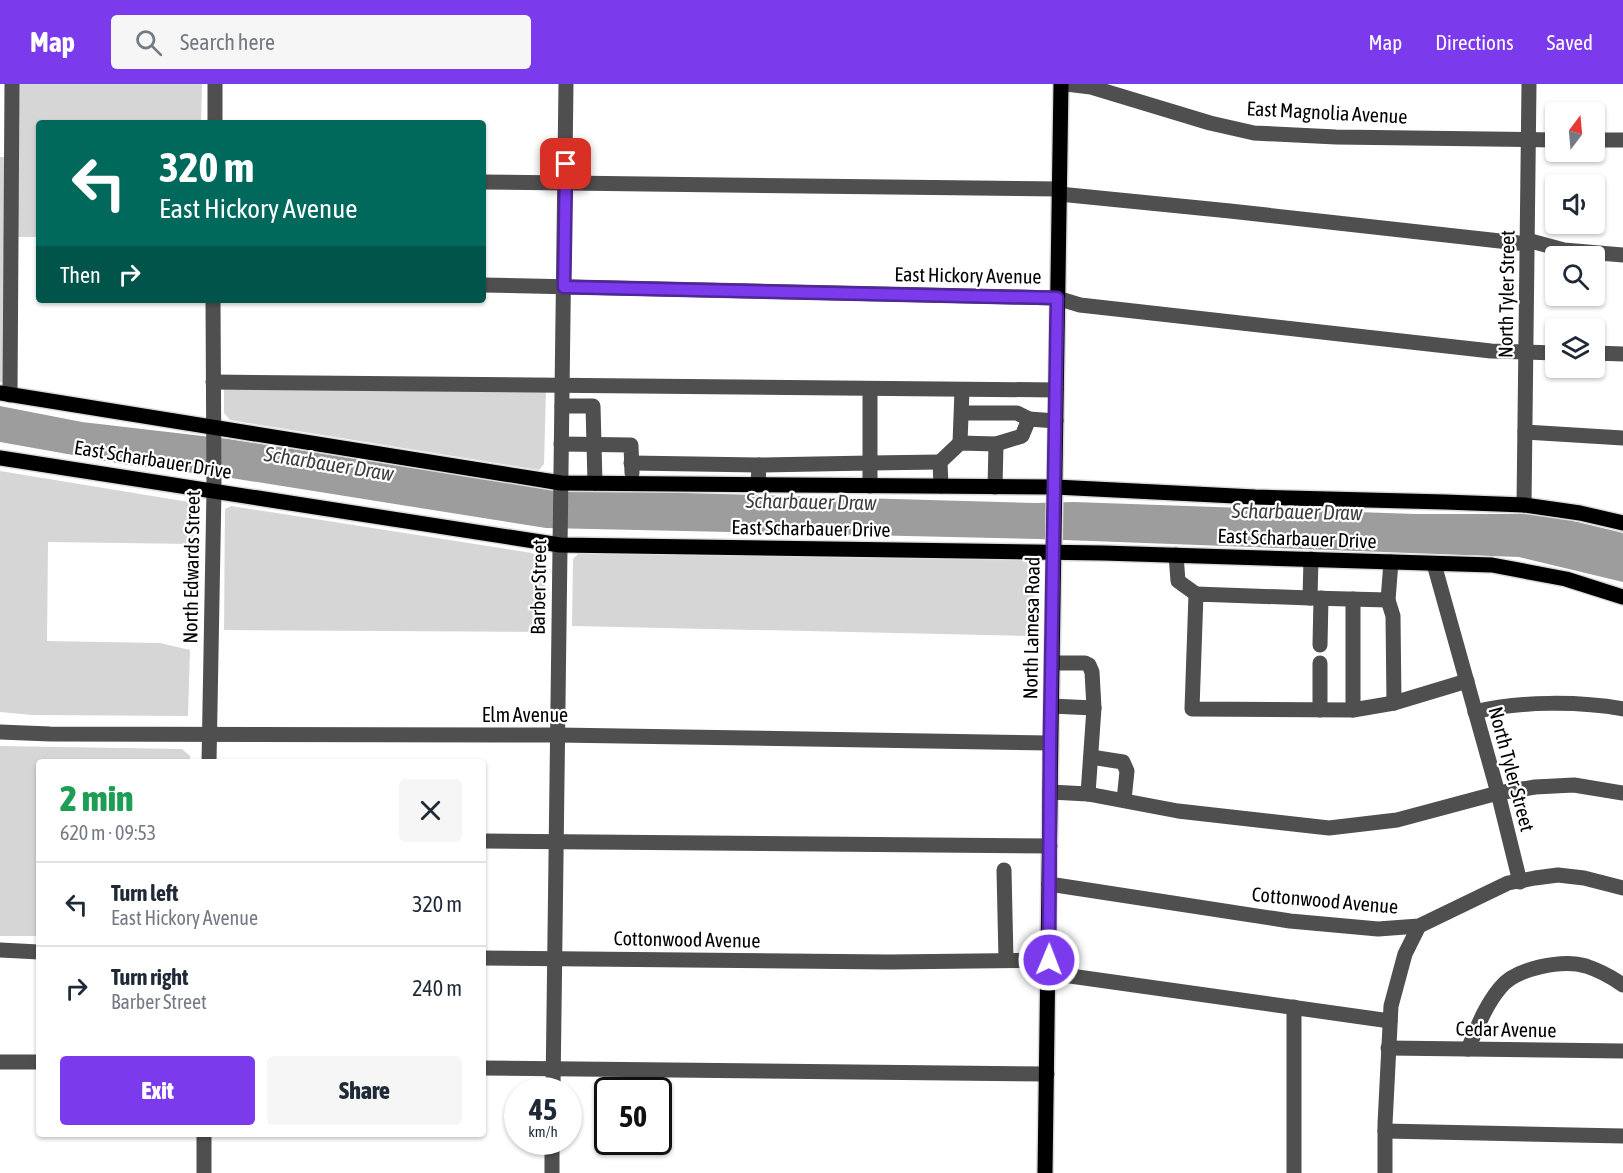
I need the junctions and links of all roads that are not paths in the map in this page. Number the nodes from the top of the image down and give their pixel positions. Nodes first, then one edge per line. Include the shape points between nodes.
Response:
1 (12, 84) edge
2 (215, 84) edge
3 (566, 84) edge
4 (1061, 84) edge
5 (1066, 84) edge
6 (1529, 84) edge
7 (215, 120) edge
8 (1528, 140) junction
9 (1545, 140) edge
10 (1605, 140) edge
11 (1623, 140) edge
12 (486, 182) edge
13 (565, 184) junction
14 (1059, 192) junction
15 (1527, 242) junction
16 (1623, 255) edge
17 (486, 285) edge
18 (564, 287) junction
19 (1057, 298) junction
20 (213, 303) edge
21 (1526, 352) junction
22 (1545, 353) edge
23 (1605, 353) edge
24 (1623, 354) edge
25 (213, 382) junction
26 (562, 385) junction
27 (870, 389) junction
28 (962, 390) junction
29 (1056, 390) junction
30 (5, 394) edge
31 (562, 406) junction
32 (962, 413) junction
33 (1029, 419) junction
34 (1056, 420) junction
35 (213, 427) junction
36 (1525, 432) junction
37 (1623, 438) edge
38 (960, 442) junction
39 (561, 444) junction
40 (595, 444) junction
41 (996, 444) junction
42 (0, 458) edge
43 (940, 462) junction
44 (632, 463) junction
45 (870, 463) junction
46 (759, 465) junction
47 (561, 483) junction
48 (595, 483) junction
49 (632, 483) junction
50 (758, 485) junction
51 (870, 486) junction
52 (941, 486) junction
53 (996, 487) junction
54 (214, 490) junction
55 (1055, 493) junction
56 (1524, 505) junction
57 (1623, 523) edge
58 (560, 545) junction
59 (1053, 550) junction
60 (1176, 555) junction
61 (1311, 559) junction
62 (1391, 562) junction
63 (1434, 564) junction
64 (1196, 594) junction
65 (1623, 597) edge
66 (1315, 598) junction
67 (1353, 599) junction
68 (1388, 600) junction
69 (1320, 645) dead end
70 (1052, 663) junction
71 (1320, 663) dead end
72 (1467, 681) junction
73 (1394, 703) junction
74 (1051, 706) junction
75 (1094, 708) junction
76 (1623, 709) edge
77 (1320, 710) junction
78 (1353, 710) junction
79 (1475, 712) junction
80 (0, 732) edge
81 (209, 734) junction
82 (558, 735) junction
83 (1050, 743) junction
84 (1090, 757) junction
85 (209, 759) edge
86 (1050, 792) junction
87 (1498, 793) junction
88 (1623, 793) edge
89 (1088, 794) junction
90 (1124, 800) junction
91 (486, 841) edge
92 (557, 843) junction
93 (1050, 846) junction
94 (1004, 870) dead end
95 (1520, 882) junction
96 (1049, 884) junction
97 (1623, 888) edge
98 (1419, 926) junction
99 (0, 950) edge
100 (36, 952) edge
101 (486, 958) edge
102 (555, 959) junction
103 (1006, 960) junction
104 (1049, 966) junction
105 (1623, 985) edge
106 (1294, 1007) junction
107 (1390, 1021) junction
108 (1388, 1048) junction
109 (1468, 1050) junction
110 (1623, 1051) edge
111 (0, 1062) edge
112 (36, 1062) edge
113 (486, 1068) edge
114 (554, 1069) junction
115 (1047, 1074) junction
116 (554, 1077) edge
117 (1385, 1131) junction
118 (1623, 1136) edge
119 (204, 1137) edge
120 (552, 1155) edge
121 (204, 1173) edge
122 (552, 1173) edge
123 (1045, 1173) edge
124 (1294, 1173) edge
125 (1385, 1173) edge

1 - 30 street
2 - 7 street
3 - 13 street, Barber Street
4 - 14 main road, North Lamesa Road
5 - 8 street, East Magnolia Avenue via 1091,87 1254,133
6 - 8 street, North Tyler Street
8 - 9 street, East Magnolia Avenue
8 - 15 street, North Tyler Street
10 - 11 street
12 - 13 street
13 - 14 street via 987,187
13 - 18 street, Barber Street
14 - 15 street
14 - 19 main road, North Lamesa Road
15 - 16 street
15 - 21 street, North Tyler Street
17 - 18 street, East Hickory Avenue
18 - 19 street, East Hickory Avenue
18 - 26 street, Barber Street
19 - 21 street, East Hickory Avenue via 1080,305
19 - 29 main road, North Lamesa Road
20 - 25 street, North Edwards Street
21 - 22 street, East Hickory Avenue
21 - 36 street, North Tyler Street
23 - 24 street
25 - 26 street
25 - 35 street, North Edwards Street
26 - 27 street
26 - 31 street, Barber Street
27 - 28 street
27 - 45 street
28 - 29 street
28 - 32 street
29 - 34 main road, North Lamesa Road
30 - 35 main road, East Scharbauer Drive
31 - 39 street, Barber Street
31 - 40 street via 593,406
32 - 33 street via 1017,413
32 - 38 street
33 - 34 street
33 - 41 street via 1022,436
34 - 55 main road, North Lamesa Road
35 - 47 main road, East Scharbauer Drive
35 - 54 street, North Edwards Street
36 - 37 street
36 - 56 street, North Tyler Street
38 - 41 street
38 - 43 street
39 - 40 street
39 - 47 street, Barber Street
40 - 44 street via 631,445
40 - 48 street
41 - 53 street
42 - 54 main road, East Scharbauer Drive
43 - 45 street
43 - 52 street
44 - 46 street
44 - 49 street
45 - 46 street
45 - 51 street
46 - 50 street
47 - 48 main road, East Scharbauer Drive
47 - 58 street, Barber Street
48 - 49 main road, East Scharbauer Drive
49 - 50 main road, East Scharbauer Drive
50 - 51 main road, East Scharbauer Drive
51 - 52 main road, East Scharbauer Drive
52 - 53 main road, East Scharbauer Drive
53 - 55 main road, East Scharbauer Drive
54 - 58 main road, East Scharbauer Drive
54 - 81 street, North Edwards Street
55 - 56 main road, East Scharbauer Drive
55 - 59 main road, North Lamesa Road
56 - 57 main road, East Scharbauer Drive
58 - 59 main road, East Scharbauer Drive
58 - 82 street, Barber Street
59 - 60 main road, East Scharbauer Drive
59 - 70 main road, North Lamesa Road
60 - 61 main road, East Scharbauer Drive
60 - 64 street via 1178,581
61 - 62 main road, East Scharbauer Drive
61 - 66 street
62 - 63 main road, East Scharbauer Drive
62 - 68 street
63 - 65 main road, East Scharbauer Drive via 1524,569
63 - 72 street, North Tyler Street
64 - 66 street
64 - 77 street via 1192,709
66 - 67 street
66 - 69 street
67 - 68 street
67 - 78 street
68 - 73 street via 1393,616
70 - 74 main road, North Lamesa Road
70 - 75 street via 1089,665
71 - 77 street
72 - 73 street
72 - 79 street, North Tyler Street
73 - 78 street
74 - 75 street
74 - 83 main road, North Lamesa Road
75 - 84 street
76 - 79 street via 1532,704
77 - 78 street
79 - 87 street, North Tyler Street
80 - 81 street, Elm Avenue
81 - 82 street, Elm Avenue
81 - 85 street, North Edwards Street
82 - 83 street, Elm Avenue
82 - 92 street, Barber Street
83 - 86 main road, North Lamesa Road
84 - 89 street
84 - 90 street via 1123,762 1127,771
86 - 89 street
86 - 93 main road, North Lamesa Road
87 - 88 street via 1574,785
87 - 90 street via 1397,820 1329,828 1178,811
87 - 95 street, North Tyler Street
89 - 90 street
91 - 92 street
92 - 93 street
92 - 102 street, Barber Street
93 - 96 main road, North Lamesa Road
94 - 103 street
95 - 97 street, Cottonwood Avenue via 1558,876 1605,881
95 - 98 street, Cottonwood Avenue via 1508,883
96 - 98 street, Cottonwood Avenue via 1290,921 1378,929
96 - 104 main road, North Lamesa Road
98 - 107 street via 1405,954
99 - 100 street
101 - 102 street, Cottonwood Avenue
102 - 103 street, Cottonwood Avenue
102 - 114 street, Barber Street
103 - 104 street, Cottonwood Avenue
104 - 106 street, Cottonwood Avenue
104 - 115 main road, North Lamesa Road
105 - 109 street via 1587,966 1571,963 1514,975 1485,1010
106 - 107 street, Cottonwood Avenue
106 - 124 street
107 - 108 street
108 - 109 street, Cedar Avenue
108 - 117 street
109 - 110 street, Cedar Avenue
111 - 112 street
113 - 114 street
114 - 115 street
114 - 116 street, Barber Street
115 - 123 main road, North Lamesa Road
117 - 118 street
117 - 125 street
119 - 121 street
120 - 122 street

